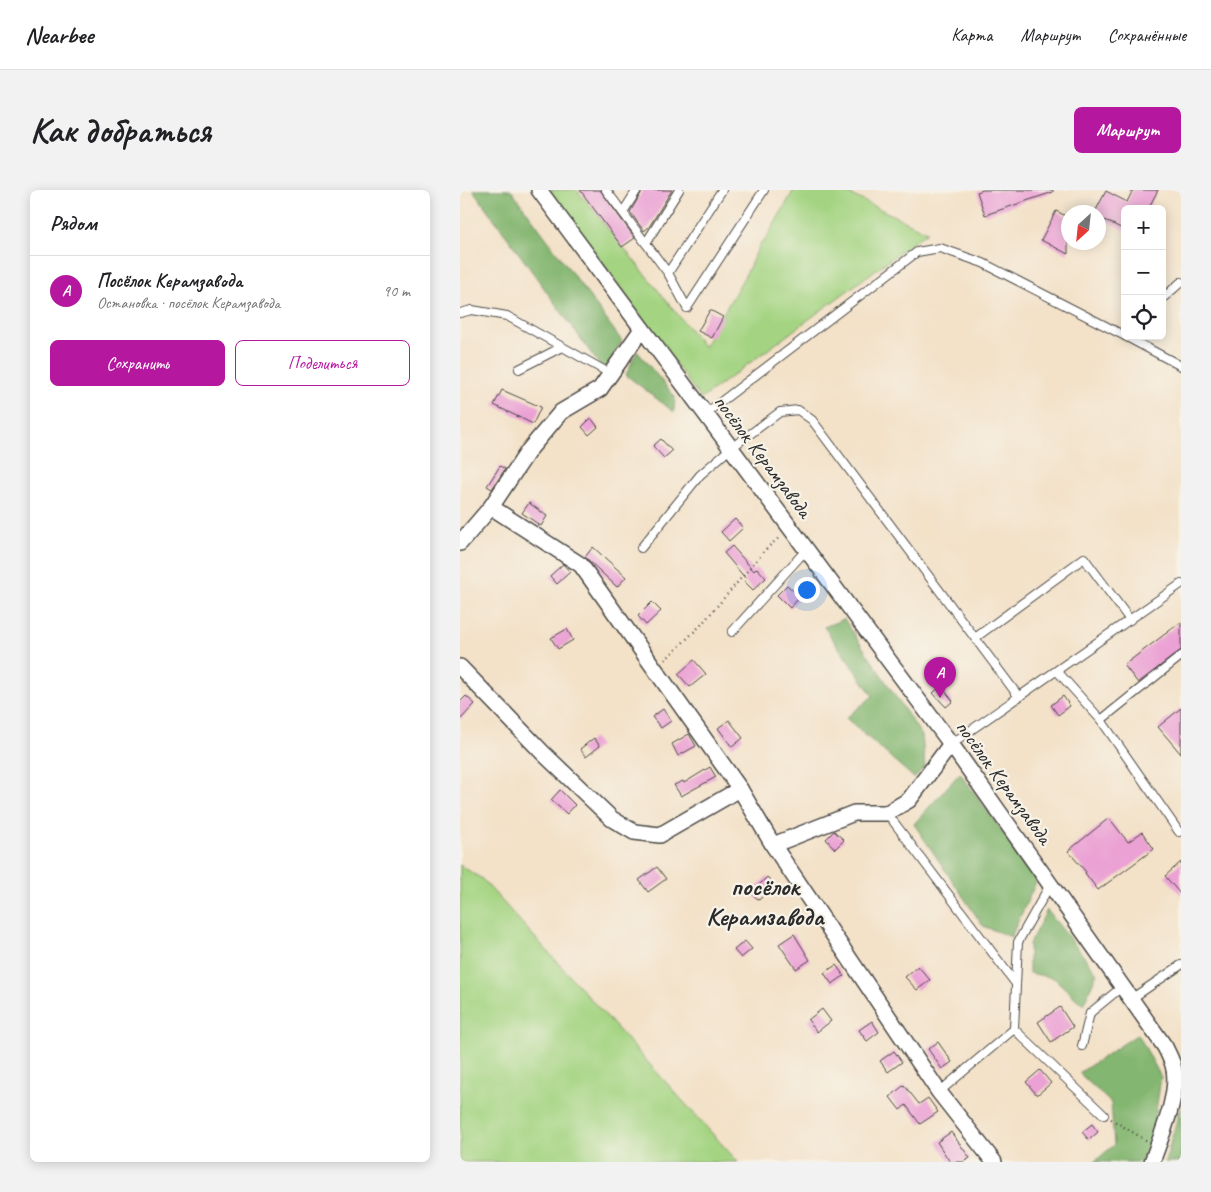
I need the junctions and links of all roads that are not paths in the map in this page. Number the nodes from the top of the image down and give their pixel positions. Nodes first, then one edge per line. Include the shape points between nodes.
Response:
1 (538, 190) edge
2 (606, 190) edge
3 (637, 190) edge
4 (679, 190) edge
5 (722, 190) edge
6 (764, 190) edge
7 (623, 212) junction
8 (646, 243) junction
9 (668, 273) junction
10 (1181, 282) edge
11 (1166, 295) edge
12 (460, 313) edge
13 (642, 329) junction
14 (1121, 334) edge
15 (1132, 340) edge
16 (562, 348) junction
17 (1181, 366) edge
18 (519, 369) dead end
19 (611, 374) junction
20 (705, 414) junction
21 (730, 448) junction
22 (491, 508) junction
23 (460, 542) edge
24 (641, 548) dead end
25 (806, 550) junction
26 (1181, 584) edge
27 (1130, 620) junction
28 (732, 632) dead end
29 (975, 638) junction
30 (1181, 656) edge
31 (460, 667) edge
32 (1057, 671) junction
33 (1019, 697) junction
34 (1101, 720) junction
35 (951, 744) junction
36 (740, 789) junction
37 (887, 814) junction
38 (1179, 832) dead end
39 (772, 845) junction
40 (1051, 883) junction
41 (1181, 965) edge
42 (1016, 984) junction
43 (1123, 986) junction
44 (1132, 999) junction
45 (1014, 1029) junction
46 (1082, 1046) dead end
47 (1177, 1062) edge
48 (939, 1092) junction
49 (1104, 1115) road end
50 (1154, 1155) edge
51 (994, 1162) edge

1 - 13 street, посёлок Керамзавода
2 - 7 lane
3 - 7 lane
4 - 8 lane
5 - 9 lane
6 - 9 lane via 687,308
7 - 8 lane
8 - 9 lane
10 - 11 lane
12 - 16 lane via 472,310 507,316
13 - 19 street
13 - 20 street, посёлок Керамзавода
14 - 20 lane via 983,263 940,248 916,252
15 - 17 lane
16 - 18 lane
16 - 19 lane
19 - 22 street via 600,389 561,412 529,450
20 - 21 street, посёлок Керамзавода
21 - 24 lane via 700,475
21 - 25 street, посёлок Керамзавода
21 - 29 lane via 780,412 798,410 812,420
22 - 23 street
22 - 36 street via 581,566
25 - 28 lane
25 - 35 street, посёлок Керамзавода
26 - 27 lane
27 - 29 lane via 1084,558
27 - 32 lane
29 - 33 lane
30 - 34 lane
31 - 36 street via 612,819 634,832 660,835
32 - 33 lane
32 - 34 lane
33 - 35 lane
34 - 38 lane
35 - 37 street via 909,800
35 - 40 street, посёлок Керамзавода
36 - 39 street
37 - 39 street via 854,813
37 - 42 lane
39 - 48 street
40 - 42 lane via 1018,942
40 - 43 street, посёлок Керамзавода
41 - 44 lane
42 - 45 lane
43 - 44 street, посёлок Керамзавода
43 - 46 lane via 1090,1013
44 - 47 street, посёлок Керамзавода
45 - 48 lane
45 - 49 lane
47 - 50 street, посёлок Керамзавода via 1175,1093
48 - 51 street

